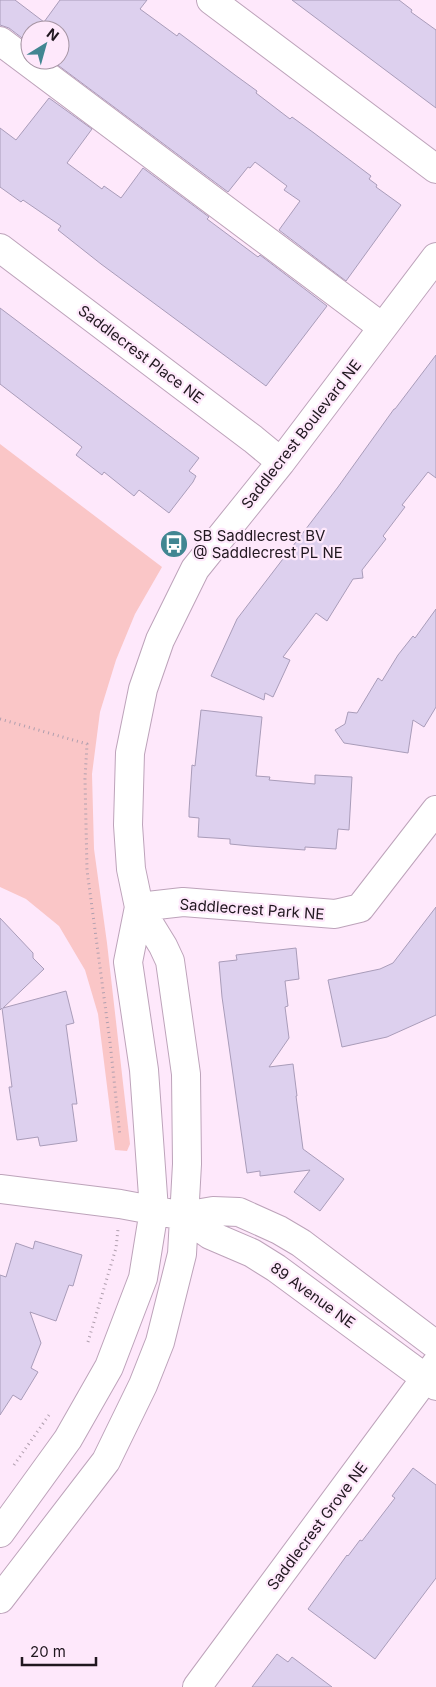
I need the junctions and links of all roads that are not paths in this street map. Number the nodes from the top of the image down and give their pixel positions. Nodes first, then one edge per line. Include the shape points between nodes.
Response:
1 (212, 0) edge
2 (0, 41) edge
3 (436, 169) edge
4 (0, 248) edge
5 (436, 257) edge
6 (382, 327) junction
7 (281, 462) junction
8 (436, 810) edge
9 (139, 907) junction
10 (0, 1189) edge
11 (154, 1210) junction
12 (184, 1216) junction
13 (436, 1344) edge
14 (433, 1376) edge
15 (0, 1533) edge
16 (0, 1599) edge
17 (197, 1687) edge

1 - 3 street
2 - 6 street
4 - 7 street, Saddlecrest Place NE
5 - 6 street, Saddlecrest Boulevard NE
6 - 7 street, Saddlecrest Boulevard NE
7 - 9 street, Saddlecrest Boulevard NE via 195,568 160,640 143,689 130,753 128,791 131,869
8 - 9 street, Saddlecrest Park NE via 360,908 335,914 183,902
9 - 11 street, Saddlecrest Boulevard NE via 128,962 144,1070
9 - 12 street, Saddlecrest Boulevard NE via 163,946 172,970 186,1074
10 - 11 street, 89 Avenue NE
11 - 12 street, 89 Avenue NE
11 - 15 street, Saddlecrest Boulevard NE via 143,1278 109,1367 68,1439
12 - 13 street, 89 Avenue NE via 213,1211 238,1212 279,1230 324,1259
12 - 14 street, 89 Avenue NE via 210,1235 252,1253 276,1268
12 - 16 street, Saddlecrest Boulevard NE via 180,1263 160,1342 144,1385 106,1461
14 - 17 street, Saddlecrest Grove NE

